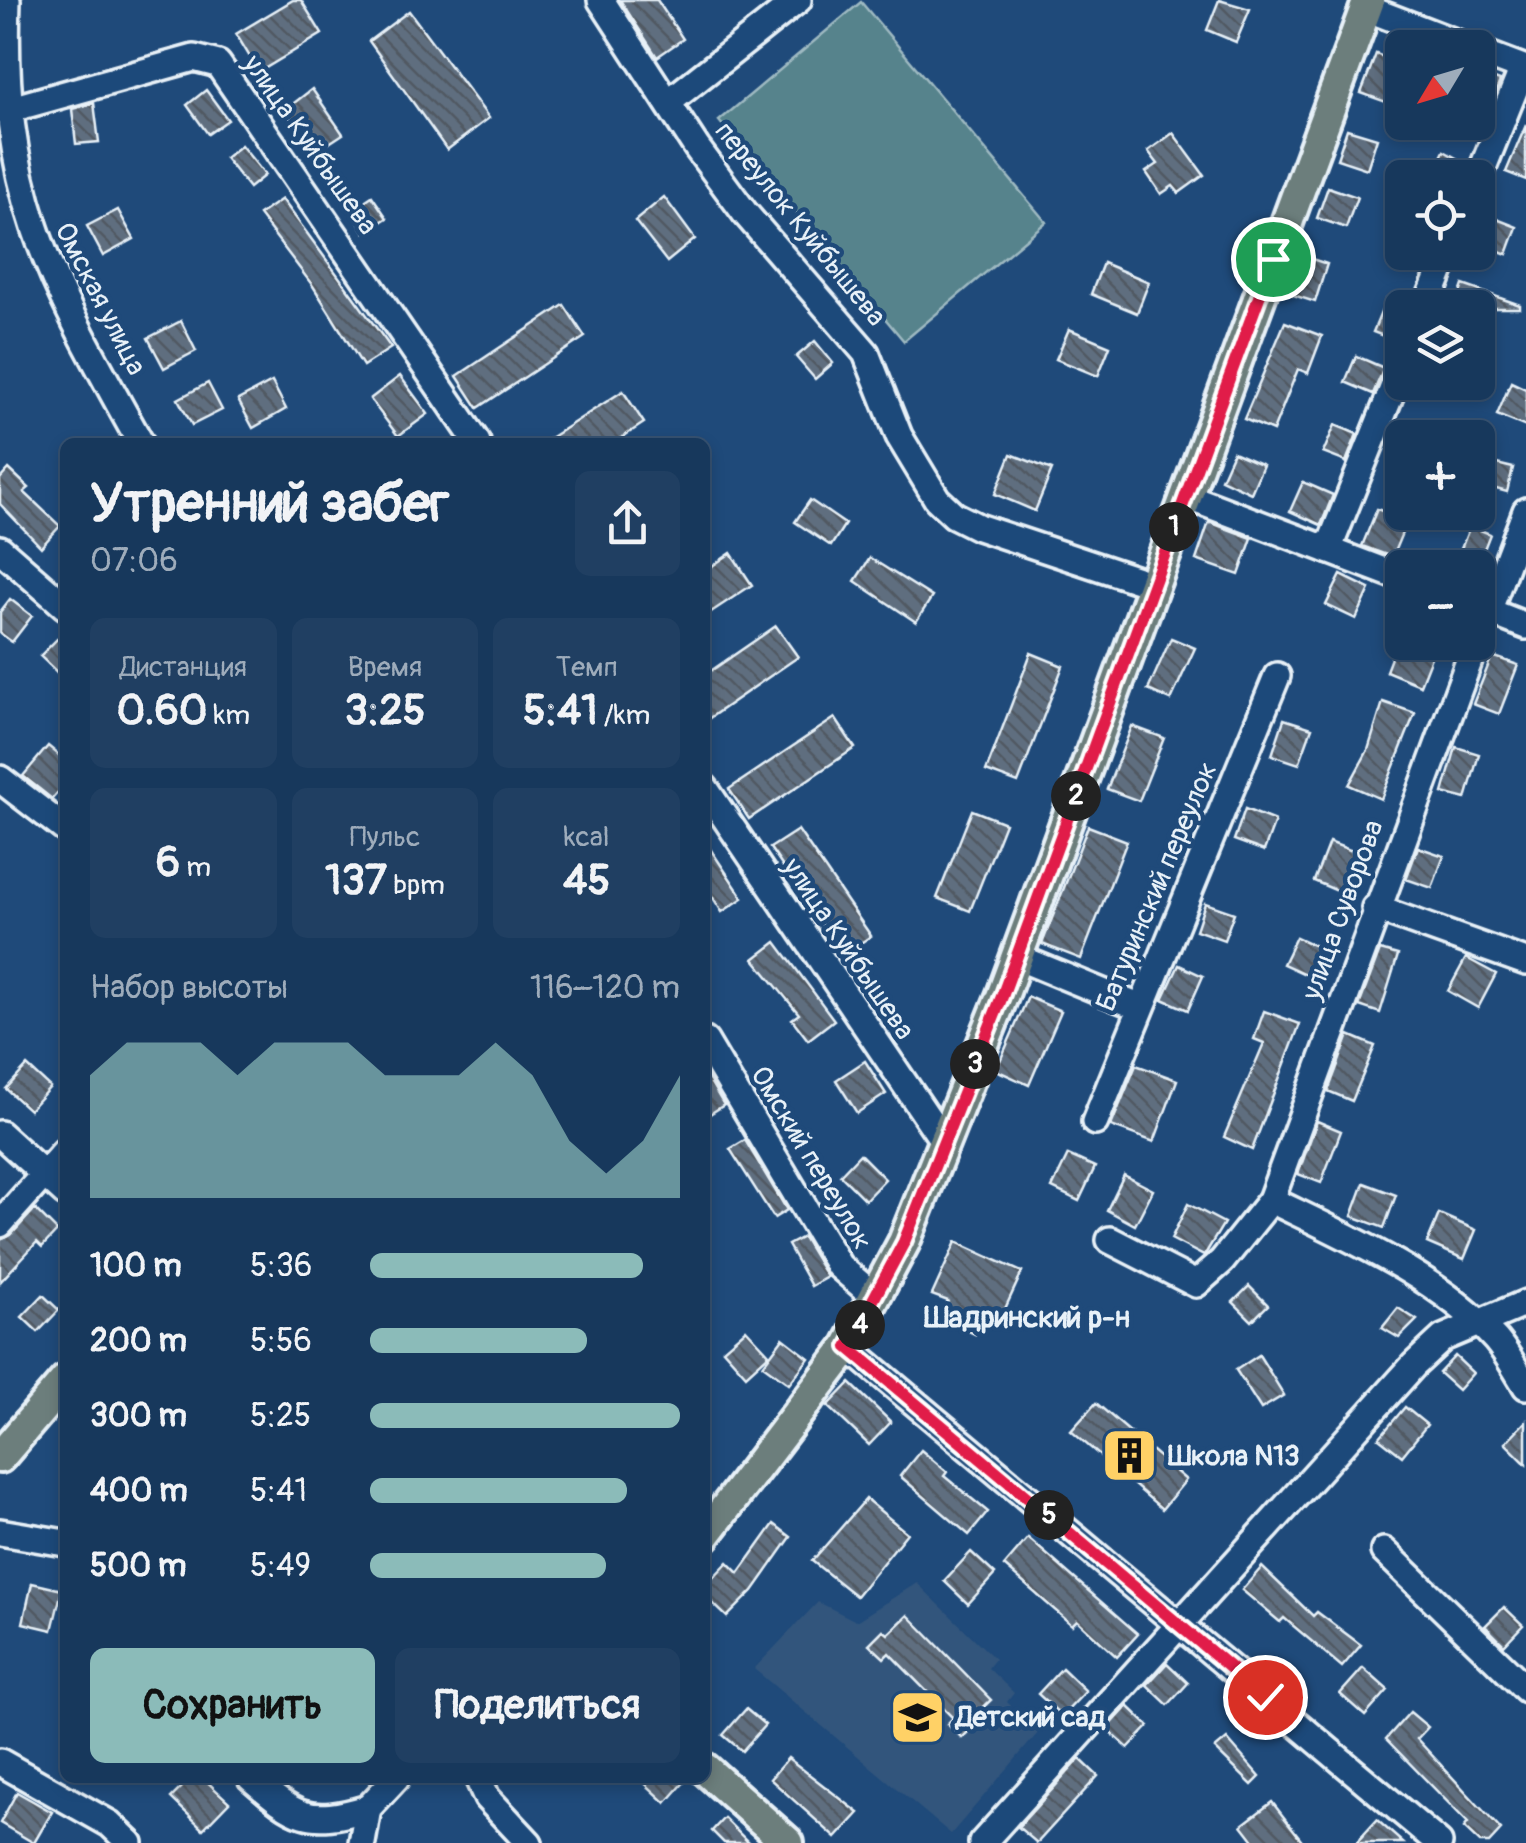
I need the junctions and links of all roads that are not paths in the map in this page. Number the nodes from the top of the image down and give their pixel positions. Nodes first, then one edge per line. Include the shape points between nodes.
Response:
1 (7, 0) edge
2 (602, 0) edge
3 (798, 0) edge
4 (1368, 4) edge
5 (1428, 30) edge
6 (1495, 57) edge
7 (670, 101) junction
8 (2, 109) edge
9 (1495, 138) edge
10 (1388, 400) edge
11 (138, 438) edge
12 (474, 438) edge
13 (1186, 496) junction
14 (1526, 510) edge
15 (0, 548) edge
16 (1328, 550) junction
17 (1385, 572) edge
18 (1495, 581) edge
19 (1153, 585) junction
20 (60, 602) edge
21 (1495, 614) edge
22 (1526, 626) edge
23 (1469, 660) edge
24 (1277, 676) dead end
25 (0, 780) edge
26 (710, 795) edge
27 (60, 824) edge
28 (1375, 908) junction
29 (1016, 957) junction
30 (1526, 962) edge
31 (1138, 1006) junction
32 (710, 1049) edge
33 (1095, 1122) dead end
34 (0, 1134) edge
35 (944, 1142) junction
36 (60, 1156) edge
37 (44, 1174) junction
38 (60, 1188) edge
39 (1271, 1200) junction
40 (0, 1224) edge
41 (1110, 1240) dead end
42 (875, 1298) junction
43 (1526, 1303) edge
44 (1476, 1321) junction
45 (848, 1347) junction
46 (1526, 1386) edge
47 (60, 1387) edge
48 (0, 1458) edge
49 (710, 1528) edge
50 (0, 1532) edge
51 (60, 1541) edge
52 (1384, 1550) dead end
53 (1178, 1624) junction
54 (1526, 1690) edge
55 (0, 1762) edge
56 (710, 1773) edge
57 (258, 1783) edge
58 (391, 1783) edge
59 (480, 1783) edge
60 (368, 1808) junction
61 (130, 1843) edge
62 (362, 1843) edge
63 (529, 1843) edge
64 (788, 1843) edge
65 (982, 1843) edge
66 (1439, 1843) edge

1 - 8 street, Омская улица
2 - 7 street, переулок Куйбышева
3 - 7 street
4 - 5 street
4 - 13 main road
6 - 9 street via 1523,68
7 - 19 street, переулок Куйбышева via 745,213 866,353 899,436 938,499 978,527
8 - 11 street, Омская улица via 42,262
8 - 12 street, улица Куйбышева via 194,58 218,64
10 - 16 street
13 - 16 street
13 - 19 main road
14 - 18 street, улица Суворова
15 - 20 street
16 - 17 street
19 - 29 main road
21 - 22 street
23 - 28 street, улица Суворова
24 - 31 street, Батуринский переулок
25 - 27 street
26 - 35 street, улица Куйбышева
28 - 30 street
28 - 39 street, улица Суворова
29 - 31 street
29 - 35 main road
31 - 33 street, Батуринский переулок
32 - 42 street, Омский переулок via 840,1266
34 - 37 street
35 - 42 main road
36 - 37 street
37 - 38 street
37 - 40 street
39 - 41 street, улица Суворова via 1196,1284
39 - 44 street via 1396,1265
42 - 45 main road
43 - 44 street
44 - 46 street
44 - 53 street via 1443,1338 1414,1365
45 - 49 main road
45 - 53 street
47 - 48 main road
50 - 51 street
52 - 54 street
53 - 65 street
53 - 66 street
55 - 61 street via 110,1824
56 - 64 main road
57 - 60 street via 300,1817
58 - 60 street
59 - 63 street
60 - 62 street

